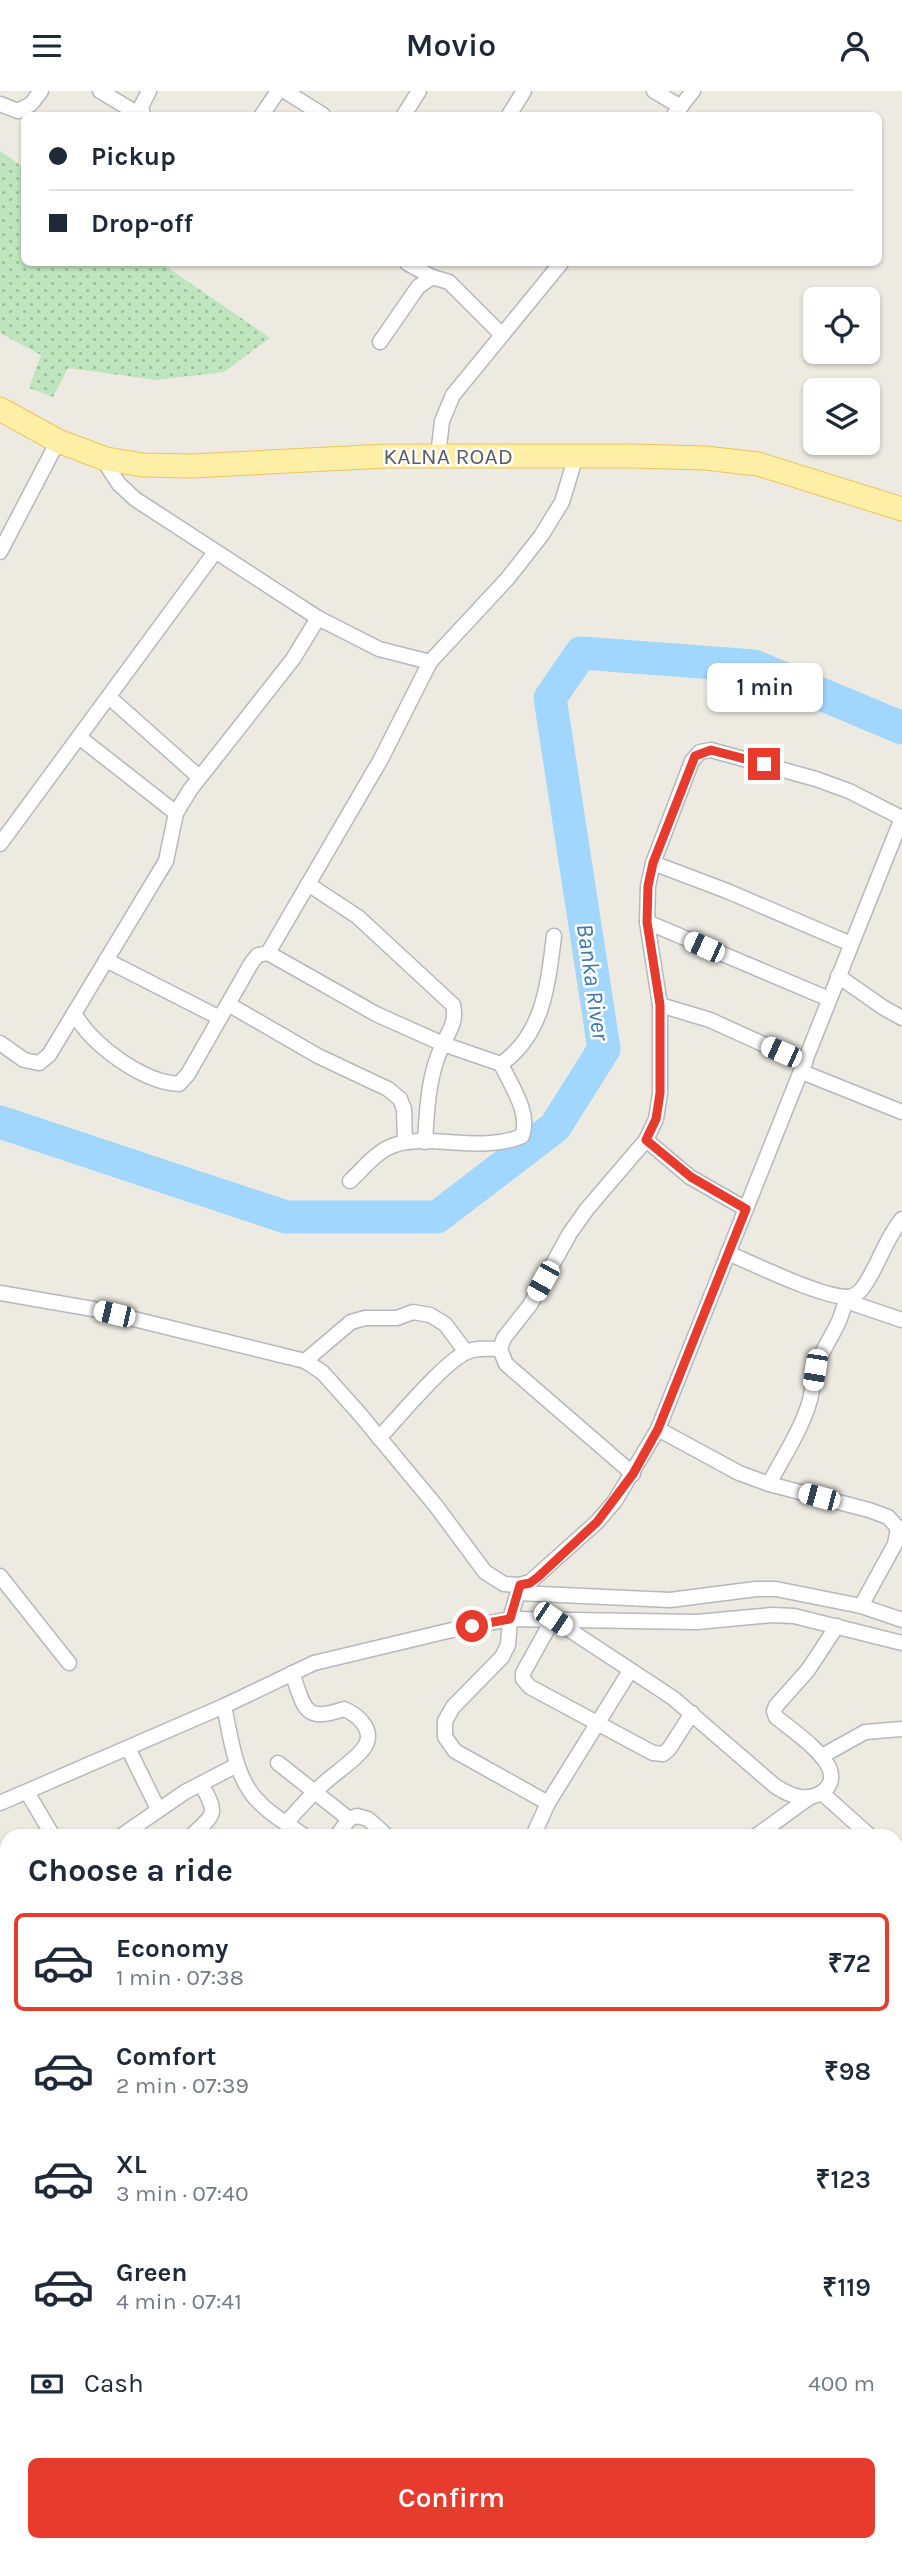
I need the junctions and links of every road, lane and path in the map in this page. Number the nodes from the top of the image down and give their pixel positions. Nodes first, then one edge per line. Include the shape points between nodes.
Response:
1 (41, 91) edge
2 (100, 91) edge
3 (149, 91) edge
4 (278, 91) edge
5 (285, 91) edge
6 (419, 91) edge
7 (524, 91) edge
8 (654, 91) edge
9 (693, 91) edge
10 (0, 104) edge
11 (677, 111) edge
12 (137, 112) edge
13 (142, 112) edge
14 (264, 112) edge
15 (318, 112) edge
16 (406, 112) edge
17 (511, 112) edge
18 (412, 266) edge
19 (558, 266) edge
20 (432, 277) junction
21 (502, 335) junction
22 (380, 342) dead end
23 (0, 409) edge
24 (58, 441) junction
25 (438, 456) junction
26 (576, 456) junction
27 (102, 458) junction
28 (902, 509) edge
29 (0, 552) edge
30 (215, 552) junction
31 (318, 618) junction
32 (430, 662) junction
33 (109, 697) junction
34 (79, 737) junction
35 (199, 777) junction
36 (176, 813) junction
37 (902, 818) edge
38 (0, 844) edge
39 (653, 863) junction
40 (308, 884) junction
41 (647, 922) junction
42 (554, 936) dead end
43 (851, 944) junction
44 (268, 953) junction
45 (106, 960) junction
46 (838, 976) junction
47 (829, 999) junction
48 (228, 1004) junction
49 (660, 1005) junction
50 (74, 1013) junction
51 (902, 1018) edge
52 (220, 1019) junction
53 (0, 1042) edge
54 (443, 1044) junction
55 (501, 1064) junction
56 (803, 1067) junction
57 (902, 1112) edge
58 (646, 1140) junction
59 (405, 1142) junction
60 (425, 1142) junction
61 (350, 1181) dead end
62 (746, 1209) junction
63 (902, 1219) edge
64 (728, 1253) junction
65 (0, 1293) edge
66 (846, 1299) junction
67 (902, 1320) edge
68 (500, 1349) junction
69 (466, 1352) junction
70 (305, 1361) junction
71 (658, 1429) junction
72 (379, 1438) junction
73 (633, 1474) junction
74 (769, 1484) junction
75 (900, 1525) edge
76 (0, 1576) edge
77 (519, 1589) junction
78 (861, 1607) junction
79 (510, 1619) junction
80 (553, 1619) junction
81 (902, 1620) edge
82 (837, 1626) junction
83 (902, 1643) edge
84 (69, 1663) dead end
85 (630, 1671) junction
86 (292, 1673) junction
87 (224, 1706) junction
88 (692, 1713) junction
89 (598, 1723) junction
90 (902, 1729) edge
91 (128, 1748) junction
92 (822, 1756) junction
93 (278, 1763) dead end
94 (237, 1765) junction
95 (201, 1784) junction
96 (27, 1792) junction
97 (315, 1792) junction
98 (816, 1795) junction
99 (0, 1803) edge
100 (548, 1803) junction
101 (158, 1809) junction
102 (349, 1819) junction
103 (286, 1823) junction
104 (49, 1829) edge
105 (131, 1829) edge
106 (198, 1829) edge
107 (294, 1829) edge
108 (342, 1829) edge
109 (379, 1829) edge
110 (536, 1829) edge
111 (767, 1829) edge
112 (861, 1829) edge

1 - 10 street via 18,111
2 - 12 street
3 - 13 street
4 - 14 street
5 - 15 street
6 - 16 street
7 - 17 street
8 - 11 street
9 - 11 street
18 - 20 street
19 - 21 street
20 - 21 street via 449,282
20 - 22 street via 418,286
21 - 25 street via 453,395 442,421
23 - 24 main road, KALNA ROAD
24 - 27 main road, KALNA ROAD
24 - 29 street
25 - 26 main road, KALNA ROAD
25 - 27 main road, KALNA ROAD via 191,466
26 - 28 main road, KALNA ROAD via 758,464
26 - 32 street via 562,502 541,536
27 - 30 street via 135,499
30 - 31 street
30 - 33 street
31 - 32 street via 379,649
31 - 35 street via 293,659
32 - 40 street via 381,759
33 - 34 street
33 - 35 street
34 - 36 street
34 - 38 street
35 - 36 street
36 - 45 street via 166,861
37 - 39 street via 816,779 711,750 700,752 692,761
37 - 43 street
39 - 41 street
39 - 43 street
40 - 44 street
40 - 54 street via 358,917 453,1005 452,1029
41 - 47 street
41 - 49 street
42 - 55 street via 540,1015 517,1053
43 - 46 street
44 - 48 street via 252,962
44 - 54 street via 376,1014
45 - 50 street
45 - 52 street
46 - 47 street
46 - 51 street
47 - 56 street
48 - 52 street
48 - 59 street via 318,1056 388,1089 404,1109
49 - 56 street via 710,1020
49 - 58 street via 660,1093 656,1119
50 - 52 street via 100,1045 126,1064 166,1083 179,1084
50 - 53 street via 49,1055 39,1063 24,1060
54 - 55 street
54 - 60 street via 430,1080
55 - 60 street via 525,1116 522,1136 509,1142
56 - 57 street
56 - 62 street
58 - 62 street via 691,1177
58 - 68 street via 569,1233
59 - 60 street
59 - 61 street via 389,1147
62 - 64 street
63 - 66 street via 864,1285
64 - 66 street
64 - 71 street
65 - 70 street via 93,1309
66 - 67 street
66 - 74 street via 844,1313 815,1370 802,1421
68 - 69 street
68 - 73 street via 506,1364
69 - 70 street via 445,1324 413,1312 351,1322
69 - 72 street
70 - 72 street via 322,1372
71 - 73 street
71 - 74 street via 708,1458
72 - 77 street via 485,1572
73 - 77 street via 597,1522
74 - 75 street via 869,1510
75 - 78 street via 895,1544
76 - 84 street
77 - 78 street via 670,1600 776,1589
77 - 79 street
78 - 81 street
79 - 80 street
79 - 86 street via 343,1654
79 - 100 street via 502,1657 453,1707 445,1737 455,1751
80 - 82 street via 697,1622 772,1615
80 - 85 street
80 - 89 street via 524,1669 523,1679
82 - 83 street
82 - 92 street via 774,1711
85 - 88 street
85 - 89 street
86 - 87 street
86 - 97 street via 305,1707 313,1715 344,1710 362,1720 368,1732 363,1749
87 - 91 street
87 - 94 street
88 - 89 street via 663,1753 653,1753
88 - 98 street via 775,1786 788,1794
89 - 100 street
90 - 92 street via 865,1732
91 - 96 street
91 - 101 street
92 - 98 street via 831,1772 830,1783
93 - 97 street
94 - 95 street
94 - 103 street via 260,1804
95 - 101 street
95 - 106 street via 213,1811
96 - 99 street
96 - 104 street
97 - 102 street
97 - 103 street
98 - 111 street
98 - 112 street
100 - 110 street
101 - 105 street
102 - 108 street
102 - 109 street via 368,1819
103 - 107 street

